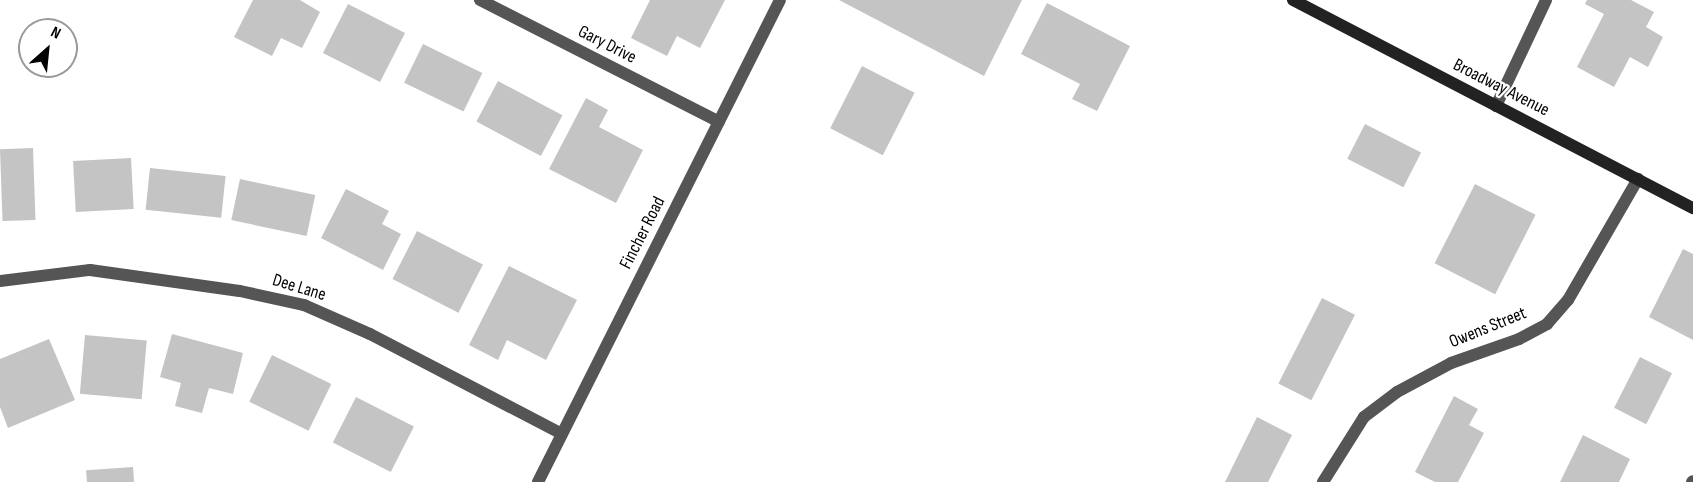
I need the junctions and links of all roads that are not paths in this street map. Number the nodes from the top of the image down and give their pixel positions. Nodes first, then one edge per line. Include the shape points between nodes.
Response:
1 (480, 0) edge
2 (780, 0) edge
3 (1293, 0) edge
4 (1546, 0) edge
5 (1496, 106) junction
6 (719, 122) junction
7 (1638, 179) junction
8 (1693, 208) edge
9 (0, 281) edge
10 (562, 434) junction
11 (538, 482) edge
12 (1323, 482) edge

1 - 6 street, Gary Drive
2 - 6 street, Fincher Road
3 - 5 main road, Broadway Avenue
4 - 5 street
5 - 7 main road, Broadway Avenue
6 - 10 street, Fincher Road
7 - 8 main road, Broadway Avenue
7 - 12 street, Owens Street via 1568,300 1547,324 1519,339 1451,363 1397,392 1364,417
9 - 10 street, Dee Lane via 90,270 240,291 304,305 370,334
10 - 11 street, Fincher Road

